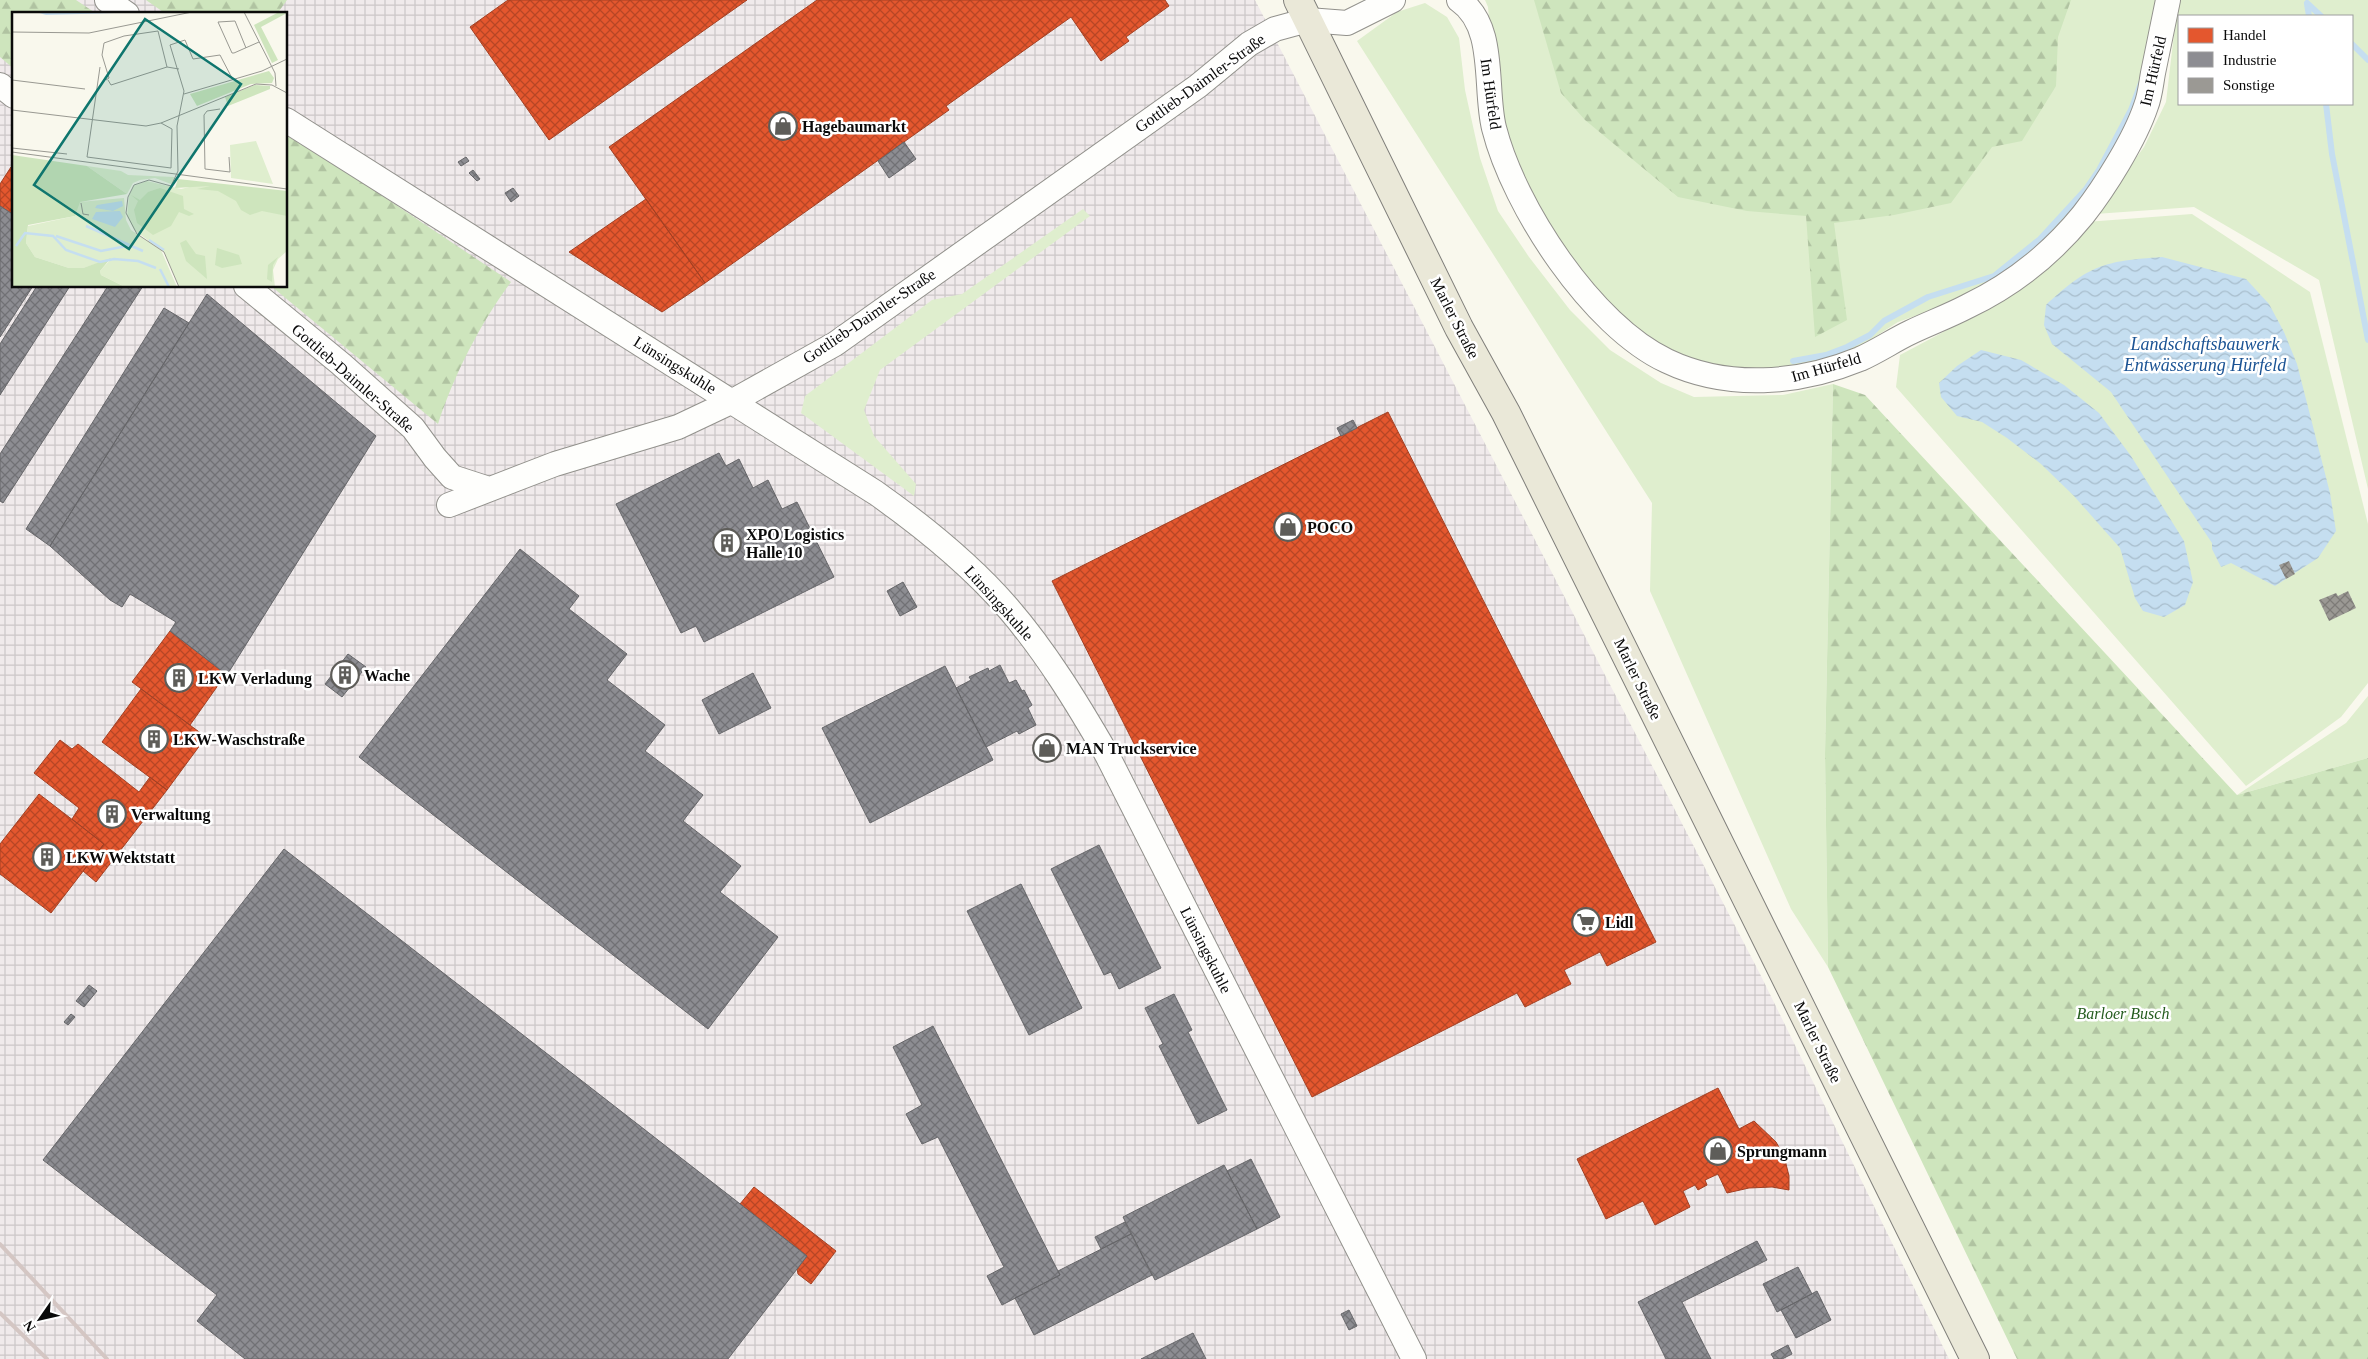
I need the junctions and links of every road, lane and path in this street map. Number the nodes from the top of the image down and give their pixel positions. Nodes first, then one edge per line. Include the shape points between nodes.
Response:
1 (107, 0) edge
2 (1393, 0) edge
3 (1459, 0) edge
4 (2168, 0) edge
5 (1303, 10) edge
6 (124, 12) edge
7 (0, 85) edge
8 (12, 94) edge
9 (288, 121) edge
10 (248, 288) edge
11 (733, 401) junction
12 (489, 489) junction
13 (449, 505) dead end
14 (1414, 1359) edge
15 (1976, 1359) edge

1 - 6 street
2 - 5 street via 1347,23
3 - 4 street, Im Hürfeld via 1468,6 1483,32 1493,126 1508,169 1558,258 1593,303 1627,335 1665,360 1706,376 1745,381 1801,377 1861,359 1909,332 1970,306 2033,267 2083,215 2126,148 2146,106
5 - 11 street, Gottlieb-Daimler-Straße via 1249,44 1198,86 835,344
5 - 15 main road, Marler Straße
7 - 8 street
9 - 11 street, Lünsingskuhle
10 - 12 street, Gottlieb-Daimler-Straße via 413,428 452,477
11 - 12 street, Gottlieb-Daimler-Straße via 678,427 554,464
11 - 14 street, Lünsingskuhle via 918,522 1008,608 1038,648 1106,753
12 - 13 street

